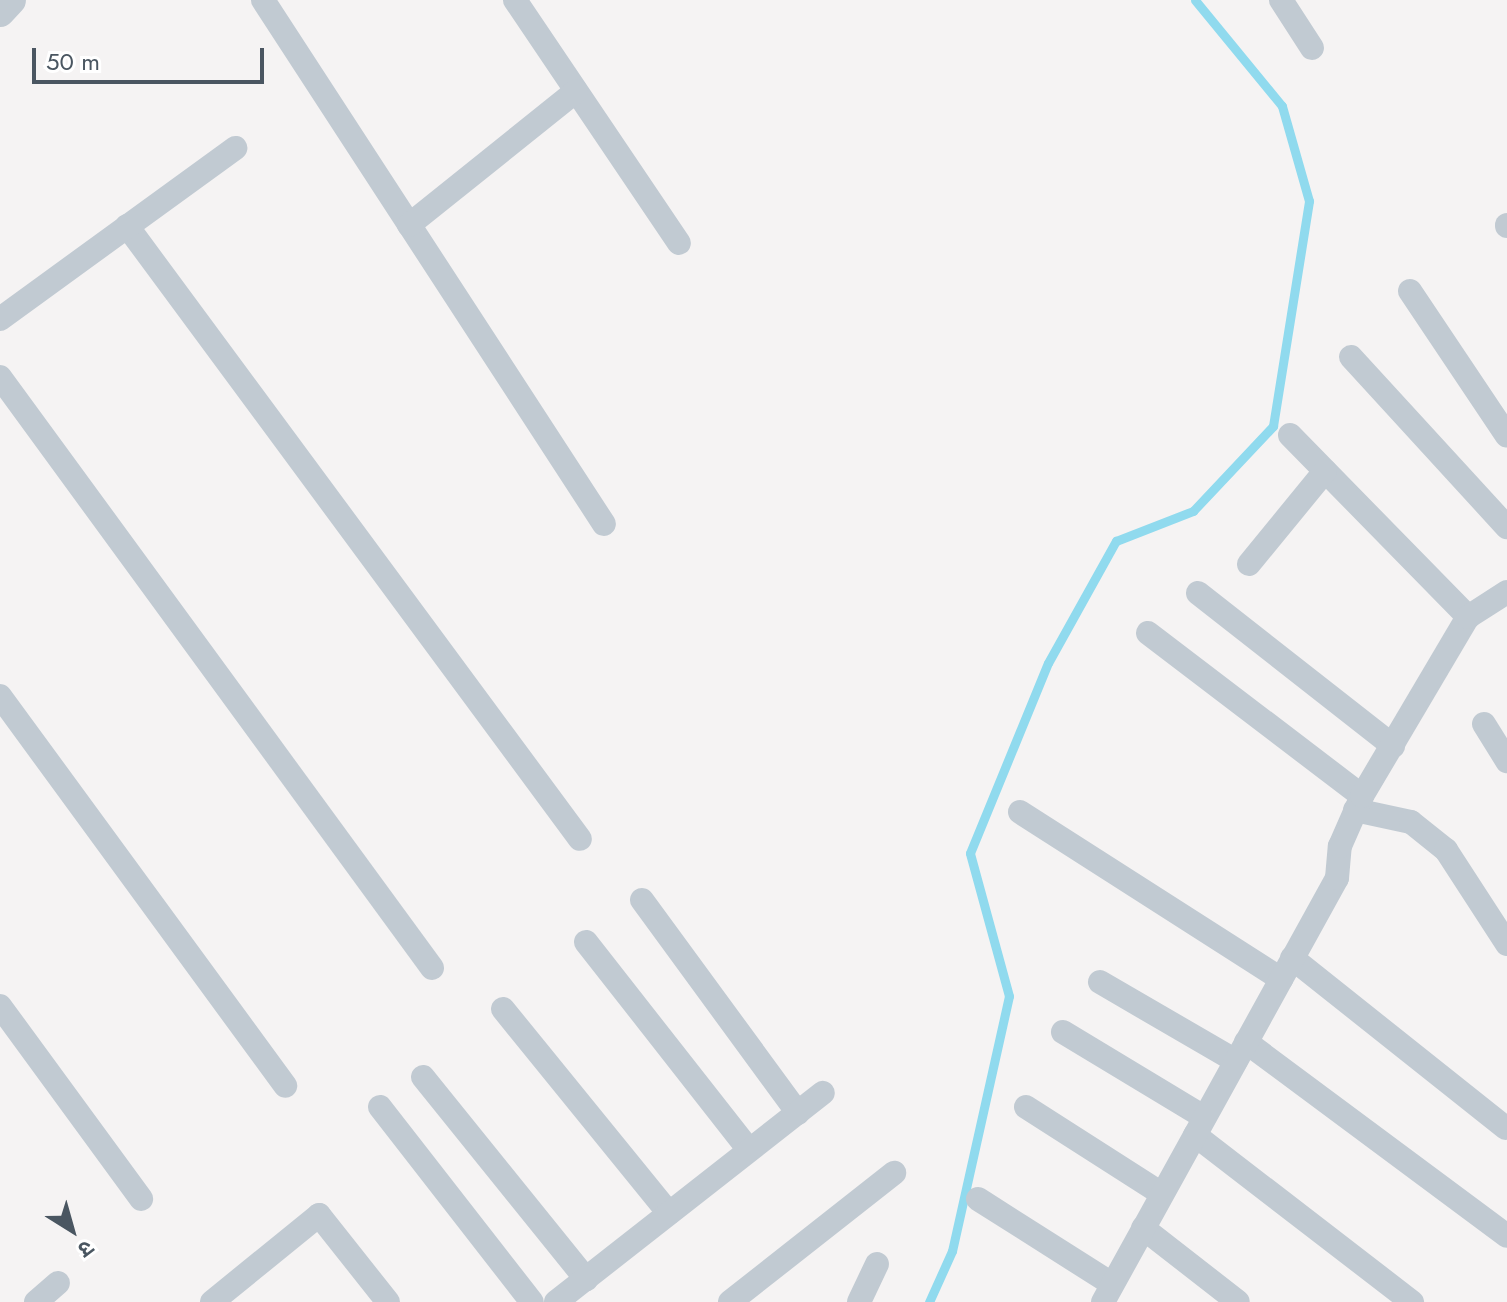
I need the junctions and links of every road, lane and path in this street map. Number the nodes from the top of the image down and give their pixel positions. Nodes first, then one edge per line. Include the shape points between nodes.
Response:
1 (11, 0) edge
2 (263, 0) edge
3 (515, 0) edge
4 (1281, 0) edge
5 (0, 12) edge
6 (1312, 48) dead end
7 (576, 91) junction
8 (235, 148) dead end
9 (409, 225) junction
10 (127, 226) junction
11 (679, 243) dead end
12 (1410, 291) dead end
13 (0, 319) edge
14 (1351, 357) dead end
15 (0, 377) edge
16 (1290, 435) dead end
17 (1507, 436) edge
18 (1325, 471) junction
19 (604, 524) dead end
20 (1507, 527) edge
21 (1249, 564) dead end
22 (1198, 593) dead end
23 (1504, 599) edge
24 (1468, 617) junction
25 (1148, 633) dead end
26 (0, 696) edge
27 (1484, 724) dead end
28 (1393, 746) junction
29 (1507, 761) edge
30 (1358, 803) junction
31 (1020, 812) dead end
32 (580, 839) dead end
33 (642, 900) dead end
34 (1499, 914) edge
35 (586, 942) dead end
36 (1507, 944) edge
37 (432, 968) dead end
38 (1286, 969) junction
39 (1100, 982) dead end
40 (0, 1006) edge
41 (503, 1009) dead end
42 (1063, 1032) dead end
43 (1241, 1052) junction
44 (423, 1077) dead end
45 (285, 1086) dead end
46 (823, 1093) dead end
47 (380, 1107) dead end
48 (1026, 1107) dead end
49 (798, 1113) junction
50 (1200, 1126) junction
51 (1506, 1128) edge
52 (749, 1150) junction
53 (894, 1173) dead end
54 (1162, 1194) junction
55 (141, 1199) dead end
56 (978, 1199) dead end
57 (669, 1213) junction
58 (1143, 1228) junction
59 (1507, 1236) edge
60 (877, 1264) dead end
61 (586, 1279) junction
62 (58, 1283) dead end
63 (1108, 1293) edge
64 (36, 1302) edge
65 (212, 1302) edge
66 (388, 1302) edge
67 (532, 1302) edge
68 (556, 1302) edge
69 (730, 1302) edge
70 (859, 1302) edge
71 (1238, 1302) edge
72 (1412, 1302) edge

1 - 5 street
2 - 9 street
3 - 7 street
4 - 6 street
7 - 9 street
7 - 11 street
8 - 10 street
9 - 19 street
10 - 13 street
10 - 32 street
12 - 17 street
14 - 20 street
15 - 37 street
16 - 18 street
18 - 21 street
18 - 24 street
22 - 28 street
23 - 24 street
24 - 28 street
25 - 30 street
26 - 45 street
27 - 29 street
28 - 30 street
30 - 34 street via 1411,822 1446,850
30 - 38 street via 1340,846 1337,878
31 - 38 street
33 - 49 street
34 - 36 street
35 - 52 street
38 - 43 street
38 - 51 street
39 - 43 street
40 - 55 street
41 - 57 street
42 - 50 street
43 - 50 street
43 - 59 street
44 - 61 street
46 - 49 street
47 - 67 street
48 - 54 street
49 - 52 street
50 - 54 street
50 - 72 street
52 - 57 street
53 - 69 street
54 - 58 street
56 - 63 street
57 - 61 street
58 - 63 street
58 - 71 street
60 - 70 street
61 - 68 street
62 - 64 street
65 - 66 street via 319,1215

